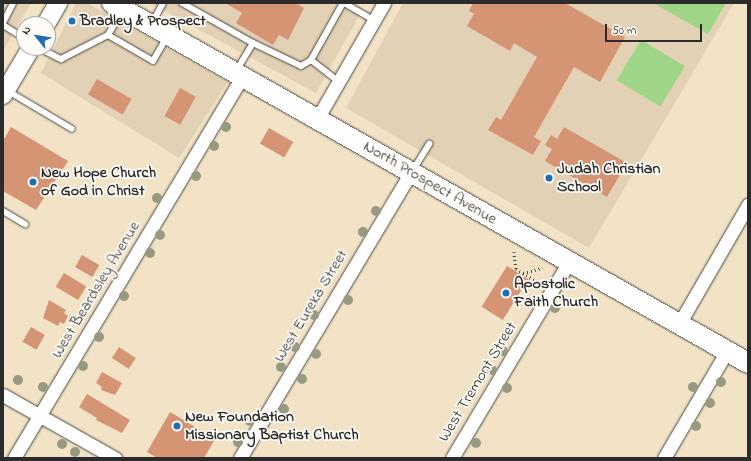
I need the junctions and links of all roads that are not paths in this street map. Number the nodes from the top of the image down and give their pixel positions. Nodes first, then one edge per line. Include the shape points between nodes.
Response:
1 (13, 3) edge
2 (58, 3) edge
3 (163, 3) edge
4 (182, 3) edge
5 (343, 3) edge
6 (384, 3) edge
7 (118, 6) edge
8 (51, 16) edge
9 (374, 20) junction
10 (3, 24) edge
11 (151, 25) junction
12 (16, 33) edge
13 (168, 35) junction
14 (108, 36) junction
15 (253, 43) junction
16 (26, 56) edge
17 (55, 56) edge
18 (311, 60) junction
19 (239, 75) junction
20 (339, 82) junction
21 (4, 91) edge
22 (317, 119) junction
23 (72, 129) dead end
24 (429, 144) dead end
25 (411, 172) junction
26 (748, 205) edge
27 (3, 211) edge
28 (25, 224) dead end
29 (569, 262) junction
30 (679, 324) junction
31 (727, 351) junction
32 (748, 363) edge
33 (3, 395) edge
34 (40, 416) junction
35 (14, 458) edge
36 (115, 458) edge
37 (240, 458) edge
38 (452, 458) edge
39 (664, 458) edge

1 - 10 lane
2 - 8 main road
3 - 11 lane
4 - 15 lane
5 - 9 lane
5 - 18 lane
6 - 9 street
7 - 11 main road, North Prospect Avenue
7 - 14 lane
9 - 20 street
10 - 12 lane
11 - 13 main road, North Prospect Avenue
13 - 14 lane via 153,61
13 - 19 main road, North Prospect Avenue
14 - 17 lane via 61,59
15 - 18 lane via 301,66
15 - 19 lane
16 - 21 main road
18 - 20 lane
19 - 22 main road, North Prospect Avenue
19 - 34 street, West Beardsley Avenue
20 - 22 street
21 - 23 lane
22 - 25 main road, North Prospect Avenue
24 - 25 lane
25 - 29 main road, North Prospect Avenue
25 - 37 street, West Eureka Street
26 - 30 street
27 - 28 lane
29 - 30 main road, North Prospect Avenue
29 - 38 street, West Tremont Street
30 - 31 main road, North Prospect Avenue
31 - 32 main road, North Prospect Avenue
31 - 39 street
33 - 34 street
34 - 35 street, West Beardsley Avenue
34 - 36 street

